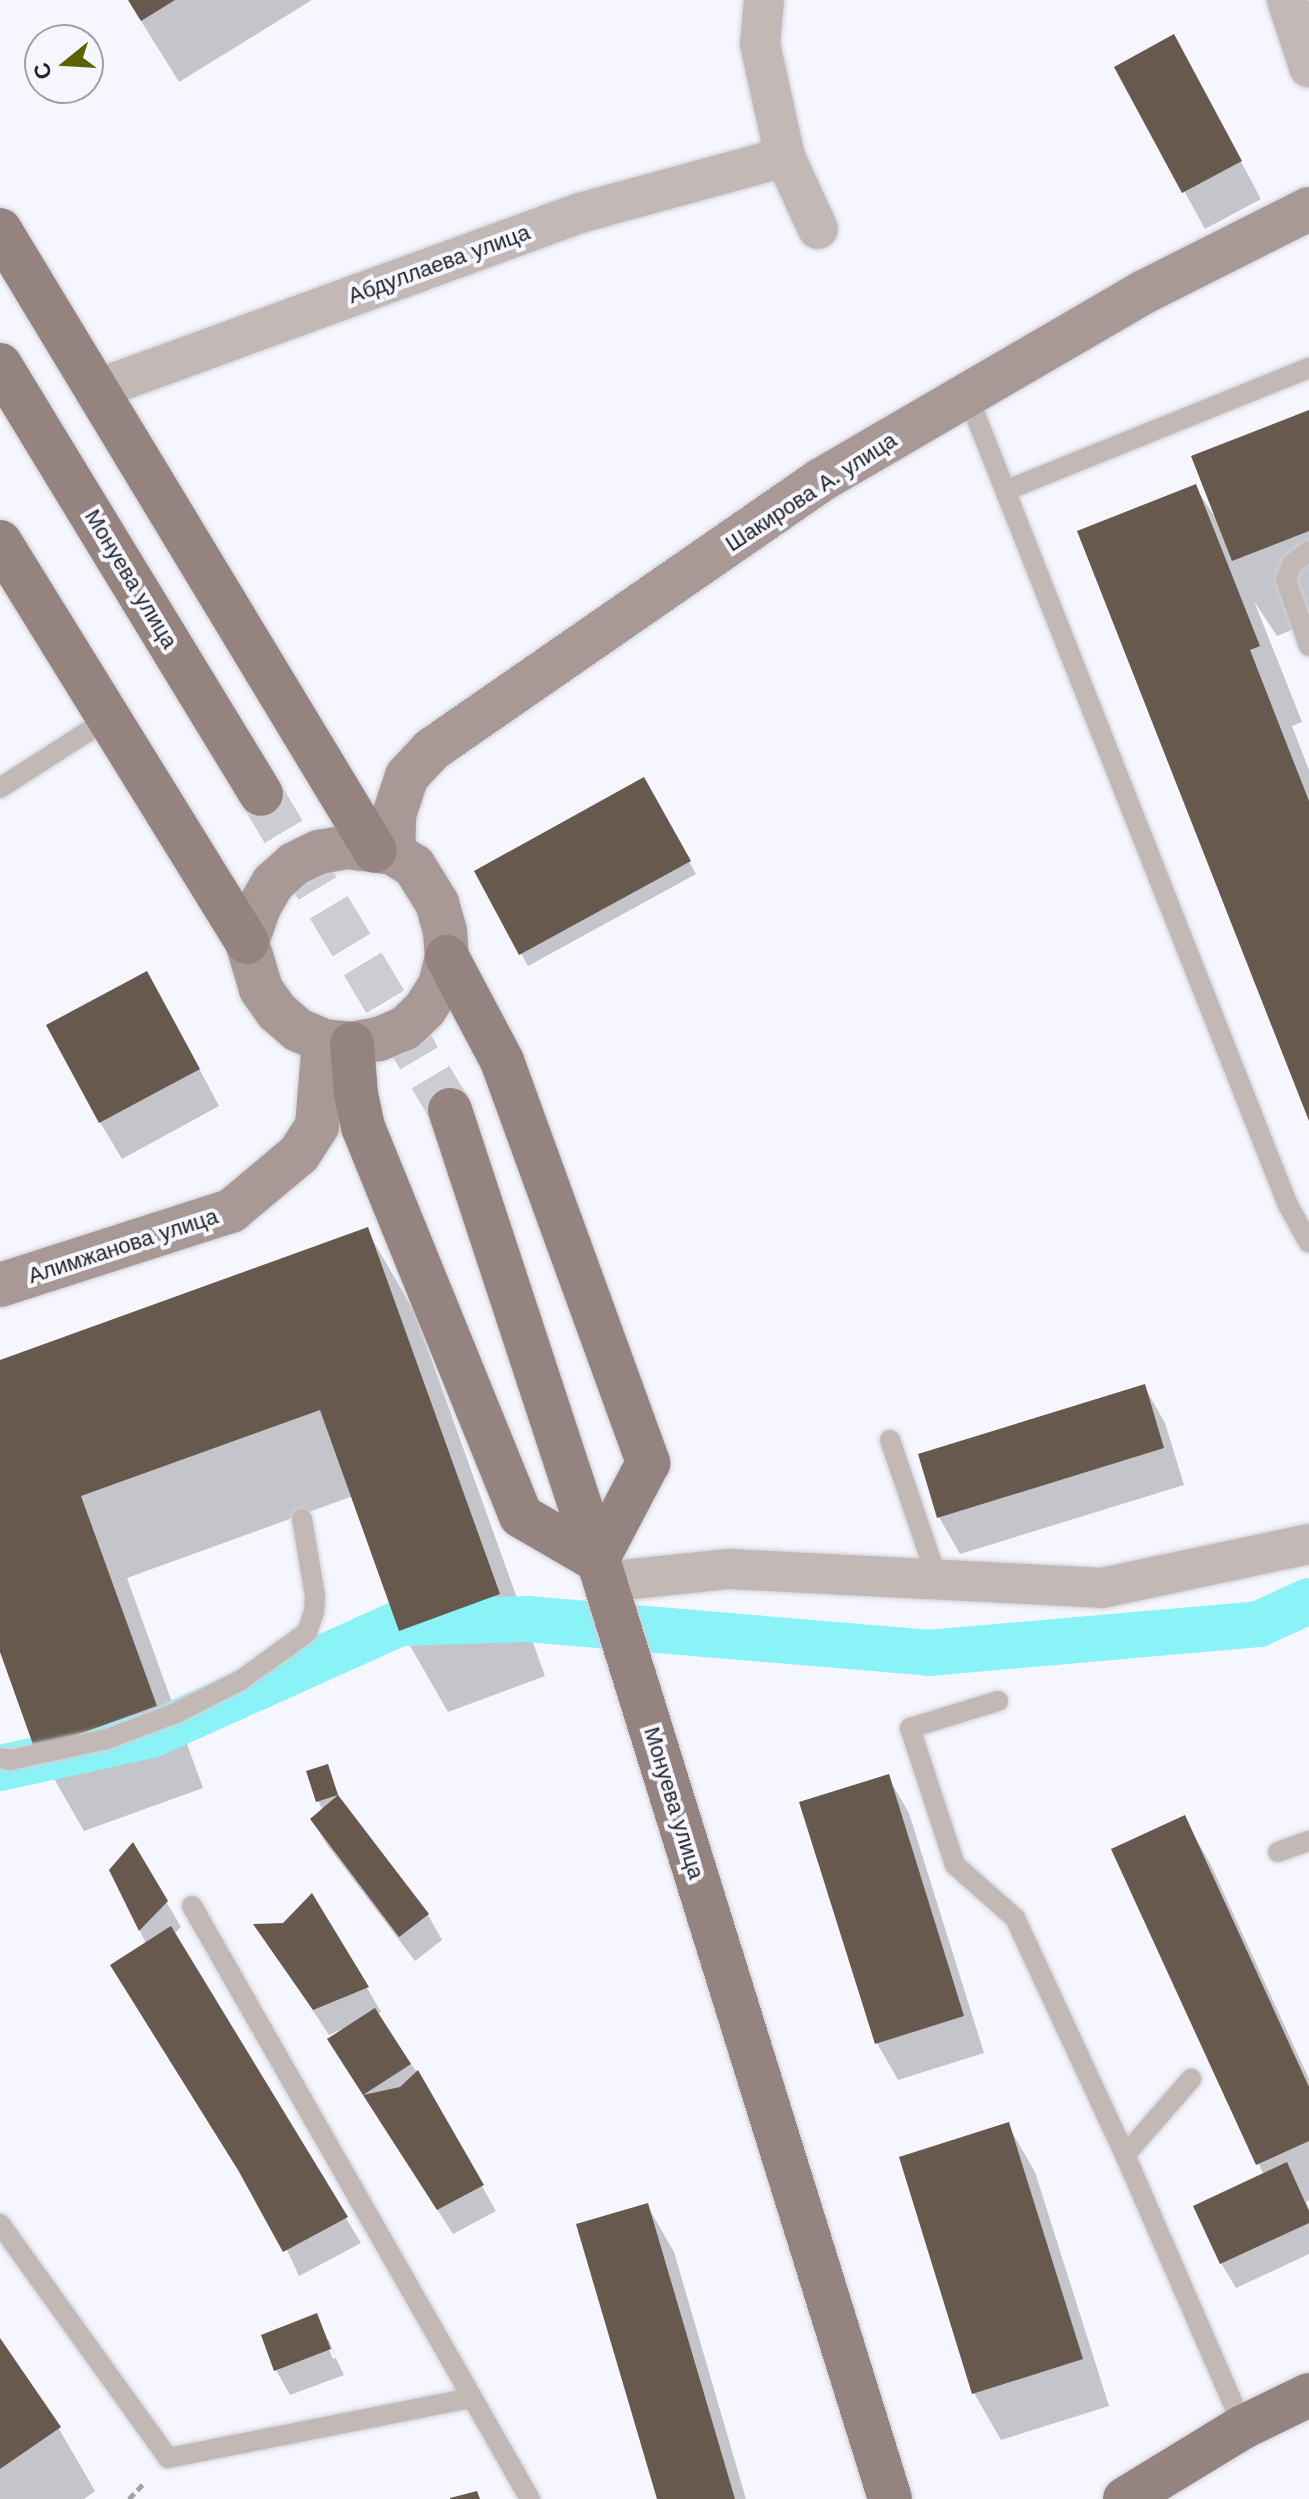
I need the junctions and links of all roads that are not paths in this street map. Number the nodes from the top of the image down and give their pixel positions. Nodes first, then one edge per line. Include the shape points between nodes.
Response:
1 (764, 0) edge
2 (1287, 0) edge
3 (1309, 67) edge
4 (785, 157) junction
5 (1309, 209) edge
6 (818, 229) dead end
7 (0, 230) edge
8 (0, 365) edge
9 (1309, 368) edge
10 (98, 389) junction
11 (967, 394) junction
12 (1007, 490) junction
13 (0, 542) edge
14 (1309, 551) edge
15 (1309, 646) edge
16 (109, 718) junction
17 (0, 788) edge
18 (261, 794) tunnel mouth
19 (384, 852) junction
20 (247, 942) junction
21 (447, 957) junction
22 (338, 1043) junction
23 (450, 1110) tunnel mouth
24 (1309, 1243) edge
25 (0, 1285) edge
26 (890, 1440) dead end
27 (302, 1519) dead end
28 (1309, 1544) edge
29 (937, 1578) junction
30 (604, 1582) junction
31 (998, 1701) dead end
32 (0, 1758) edge
33 (1309, 1841) edge
34 (1278, 1852) dead end
35 (192, 1906) dead end
36 (1191, 2079) dead end
37 (1125, 2155) junction
38 (0, 2224) edge
39 (1309, 2395) edge
40 (471, 2398) junction
41 (1243, 2427) junction
42 (530, 2499) edge
43 (890, 2499) edge
44 (1125, 2499) edge

1 - 4 street via 760,44
2 - 3 street
4 - 6 street
4 - 10 street, Абдуллаева улица via 580,213
5 - 11 main road, Шакирова А. улица via 1144,292
7 - 10 main road
8 - 18 main road, Монуева улица
9 - 12 lane
10 - 19 main road
11 - 12 lane
11 - 19 main road, Шакирова А. улица via 821,480 431,750 407,776
12 - 24 lane via 1288,1205
13 - 16 main road
14 - 15 lane via 1292,564 1286,580
16 - 17 lane
16 - 20 main road
19 - 20 main road via 347,847 294,864 266,895
19 - 21 main road via 414,866 437,903
20 - 22 main road via 261,989 277,1012 298,1030
21 - 22 main road via 440,985 405,1028 379,1039
21 - 30 main road via 502,1061 648,1463
22 - 25 main road, Алимжанова улица via 317,1126 299,1154 231,1211
22 - 30 main road via 363,1127 521,1516
23 - 30 main road, Монуева улица
26 - 29 lane
27 - 32 lane via 315,1596 307,1632 241,1680 176,1713 107,1739
28 - 29 street via 1102,1588
29 - 30 street via 729,1569
30 - 43 main road, Монуева улица
31 - 37 lane via 910,1728 955,1865 1015,1918
33 - 34 lane
35 - 40 lane
36 - 37 lane
37 - 41 lane
38 - 40 lane via 168,2458
39 - 41 main road
40 - 42 lane
41 - 44 main road

